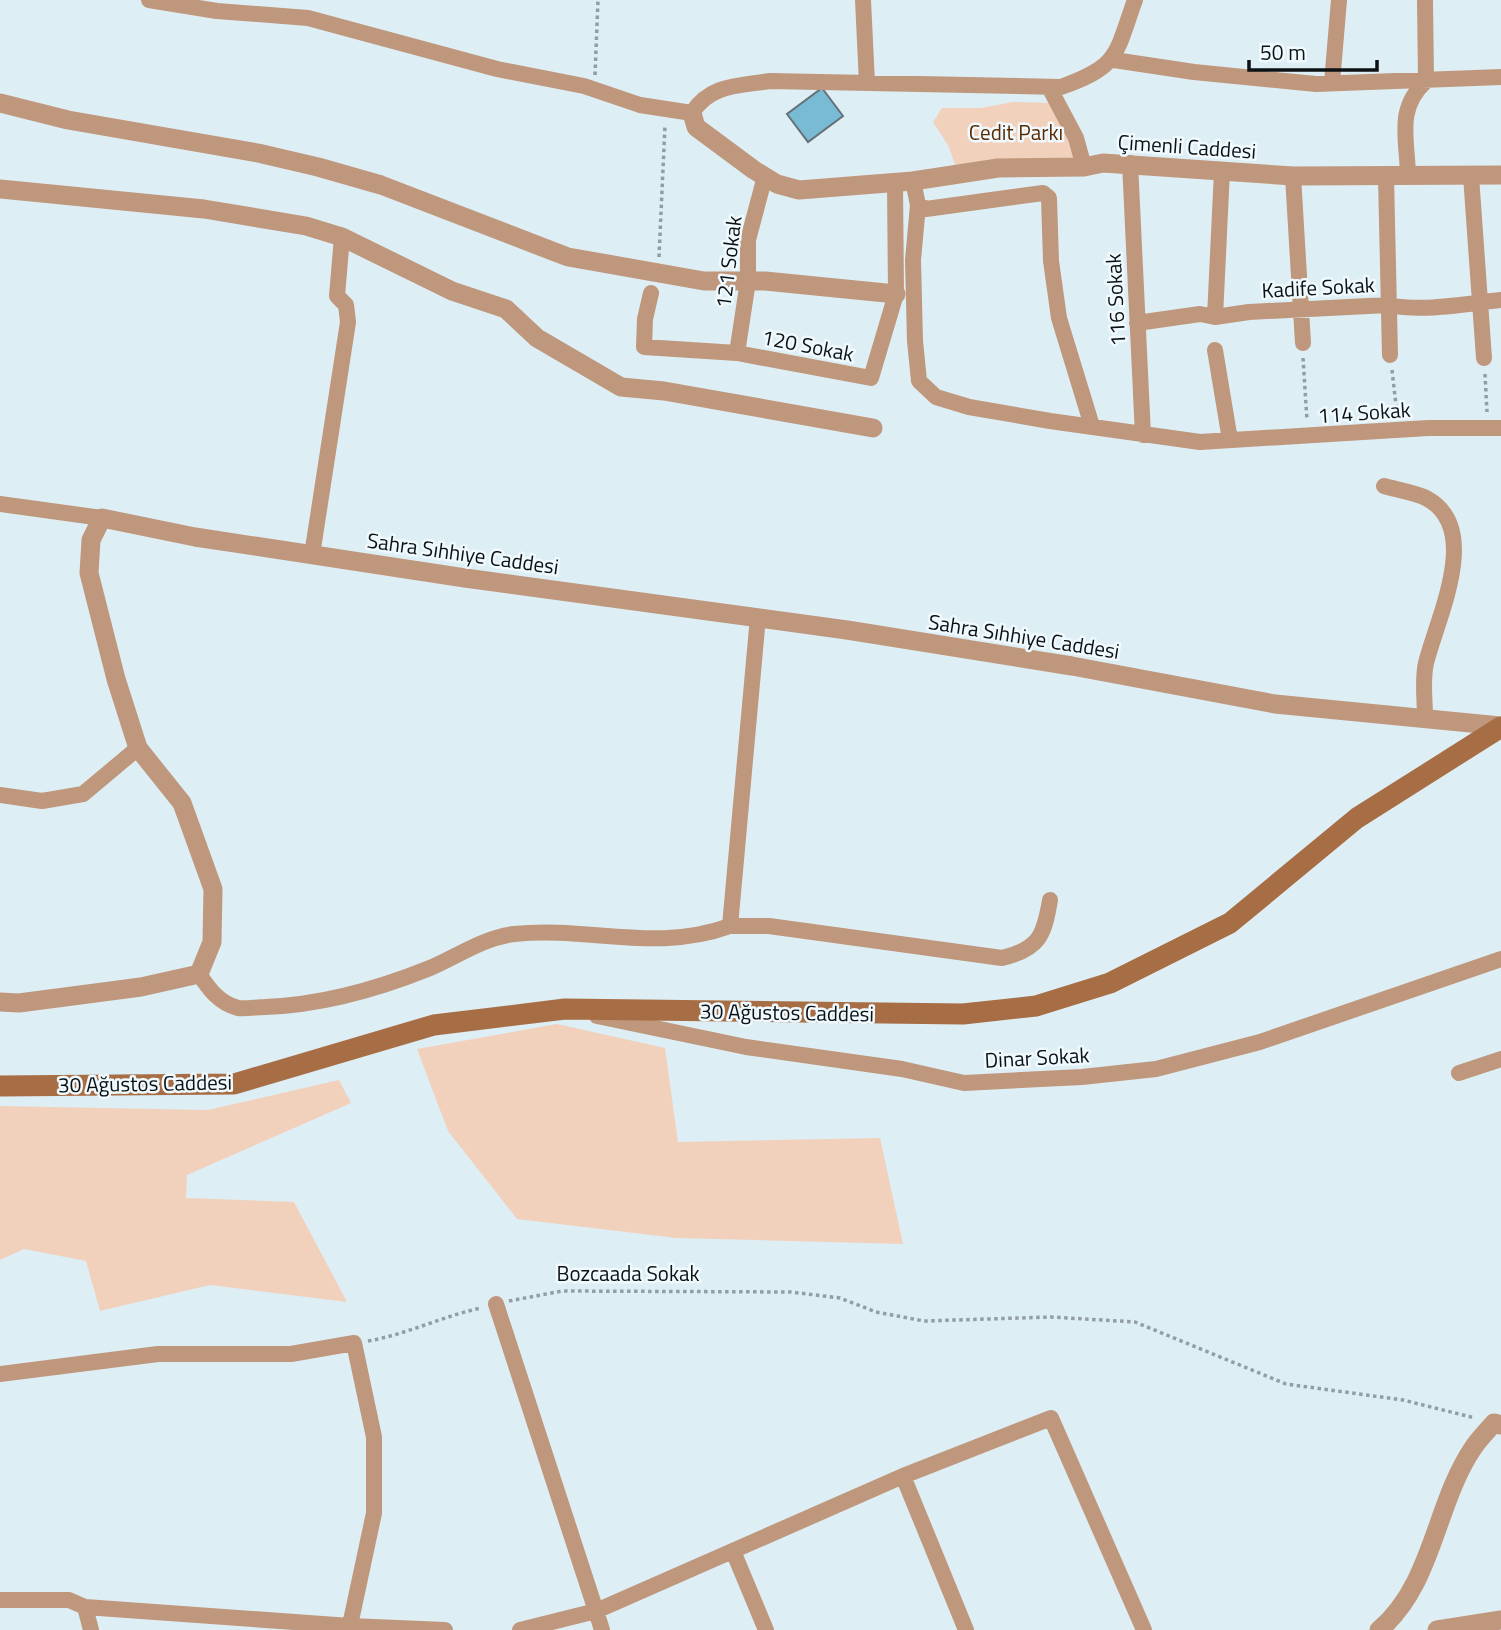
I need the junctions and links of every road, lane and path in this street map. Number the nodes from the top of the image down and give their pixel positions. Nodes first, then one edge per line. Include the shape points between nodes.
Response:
1 (149, 0) edge
2 (598, 0) edge
3 (863, 0) edge
4 (1135, 0) edge
5 (1339, 0) edge
6 (1424, 0) edge
7 (1114, 60) junction
8 (1501, 77) edge
9 (1426, 81) junction
10 (867, 83) junction
11 (1332, 83) junction
12 (1049, 87) junction
13 (595, 90) junction
14 (0, 103) edge
15 (666, 109) junction
16 (692, 113) junction
17 (1130, 163) junction
18 (1084, 167) junction
19 (1222, 172) junction
20 (1408, 175) junction
21 (765, 176) junction
22 (1293, 176) junction
23 (1471, 176) junction
24 (1501, 176) edge
25 (1386, 177) junction
26 (904, 182) junction
27 (0, 190) edge
28 (918, 205) junction
29 (342, 237) junction
30 (659, 249) dead end
31 (748, 281) junction
32 (651, 293) dead end
33 (896, 294) junction
34 (1501, 300) edge
35 (1479, 302) junction
36 (1388, 305) junction
37 (1300, 310) junction
38 (1215, 317) junction
39 (1138, 323) junction
40 (1303, 343) joint
41 (1215, 350) dead end
42 (737, 353) junction
43 (1390, 355) joint
44 (1484, 358) joint
45 (1092, 426) junction
46 (873, 428) dead end
47 (1495, 428) edge
48 (1398, 430) junction
49 (1143, 435) junction
50 (1307, 436) junction
51 (1230, 440) junction
52 (1384, 486) dead end
53 (0, 504) edge
54 (102, 518) junction
55 (312, 555) junction
56 (758, 617) junction
57 (1425, 718) junction
58 (1501, 727) edge
59 (138, 748) junction
60 (0, 795) edge
61 (1050, 900) dead end
62 (730, 926) junction
63 (1501, 959) edge
64 (199, 974) junction
65 (0, 1002) edge
66 (565, 1009) junction
67 (1501, 1059) edge
68 (1458, 1073) dead end
69 (0, 1086) edge
70 (496, 1304) junction
71 (354, 1343) junction
72 (0, 1374) edge
73 (1499, 1419) edge
74 (903, 1476) junction
75 (733, 1552) junction
76 (0, 1600) edge
77 (85, 1607) junction
78 (596, 1611) junction
79 (1501, 1620) edge
80 (350, 1628) edge
81 (91, 1630) edge
82 (445, 1630) edge
83 (520, 1630) edge
84 (602, 1630) edge
85 (766, 1630) edge
86 (966, 1630) edge
87 (1144, 1630) edge
88 (1380, 1630) edge
89 (1437, 1630) edge

1 - 13 street via 308,18
2 - 13 path
3 - 10 street
4 - 7 street
5 - 11 street
6 - 9 street
7 - 11 street via 1194,72
7 - 12 street via 1086,78
8 - 9 street
9 - 11 street
9 - 20 street via 1411,95 1406,109
10 - 12 street
10 - 16 street via 770,81 726,88 701,98
12 - 18 street via 1076,138
13 - 15 street
14 - 31 street via 318,167 381,185 568,257 704,281
15 - 16 street
15 - 30 path
16 - 21 street, Çimenli Caddesi via 696,127
17 - 18 street, Çimenli Caddesi
17 - 19 street, Çimenli Caddesi
17 - 39 street, 116 Sokak
18 - 26 street, Çimenli Caddesi via 998,168
19 - 22 street, Çimenli Caddesi
19 - 38 street
20 - 23 street, Çimenli Caddesi
20 - 25 street, Çimenli Caddesi
21 - 26 street, Çimenli Caddesi via 799,190
21 - 31 street, 121 Sokak via 748,240
22 - 25 street, Çimenli Caddesi
22 - 37 street
23 - 24 street, Çimenli Caddesi
23 - 35 street
25 - 36 street
26 - 28 street, 114 Sokak
26 - 33 street
27 - 29 street via 205,209 306,226
28 - 45 street, 114 Sokak via 913,260 919,381 936,397 969,407
28 - 45 street via 926,209 1044,193 1049,198 1059,318
29 - 46 street via 452,290 506,309 537,338 621,387
29 - 55 street via 337,296 346,305 348,321
31 - 33 street
31 - 42 street, 121 Sokak
32 - 42 street, 120 Sokak via 644,347
33 - 42 street, 120 Sokak via 871,378
34 - 35 street, Kadife Sokak
35 - 36 street, Kadife Sokak via 1414,308
35 - 44 street
36 - 37 street, Kadife Sokak
36 - 43 street
37 - 38 street, Kadife Sokak
37 - 40 street
38 - 39 street, Kadife Sokak via 1200,314
39 - 49 street, 116 Sokak
40 - 50 path
41 - 51 street
43 - 48 path
44 - 47 path
45 - 49 street, 114 Sokak
47 - 48 street, 114 Sokak
48 - 50 street, 114 Sokak
49 - 51 street, 114 Sokak via 1200,442
50 - 51 street, 114 Sokak
52 - 57 street via 1427,498 1448,519 1456,548 1425,667
53 - 54 street
54 - 55 street, Sahra Sıhhiye Caddesi
54 - 59 street via 92,540 89,573
55 - 56 street, Sahra Sıhhiye Caddesi
56 - 57 street, Sahra Sıhhiye Caddesi via 1072,666 1275,704
56 - 62 street
57 - 58 street, Sahra Sıhhiye Caddesi
58 - 66 main road, 30 Ağustos Caddesi via 1357,818 1230,923 1110,983 1036,1006 963,1014
59 - 60 street via 83,794 42,801
59 - 64 street via 182,803 213,889 212,942
61 - 62 street via 1040,938 1025,953 1002,958 769,926
62 - 64 street via 701,937 667,941 563,932 511,934 382,985 301,1005 238,1008 212,995
63 - 66 street, Dinar Sokak via 1260,1042 1156,1069 964,1083 902,1069 746,1048
64 - 65 street via 141,987
66 - 69 main road, 30 Ağustos Caddesi via 434,1025 234,1084
67 - 68 street
70 - 71 path, Bozcaada Sokak via 403,1334
70 - 73 path, Bozcaada Sokak via 562,1291 791,1292 840,1298 876,1312 924,1321 1038,1317 1135,1322 1286,1384
70 - 78 street
71 - 72 street via 291,1354 158,1354
71 - 80 street via 374,1437 374,1513
73 - 88 street via 1472,1449 1412,1587
74 - 75 street
74 - 86 street
74 - 87 street via 1051,1418
75 - 78 street
75 - 85 street
76 - 77 street via 69,1600
77 - 80 street
77 - 81 street
78 - 83 street
78 - 84 street
79 - 89 street
80 - 82 street

